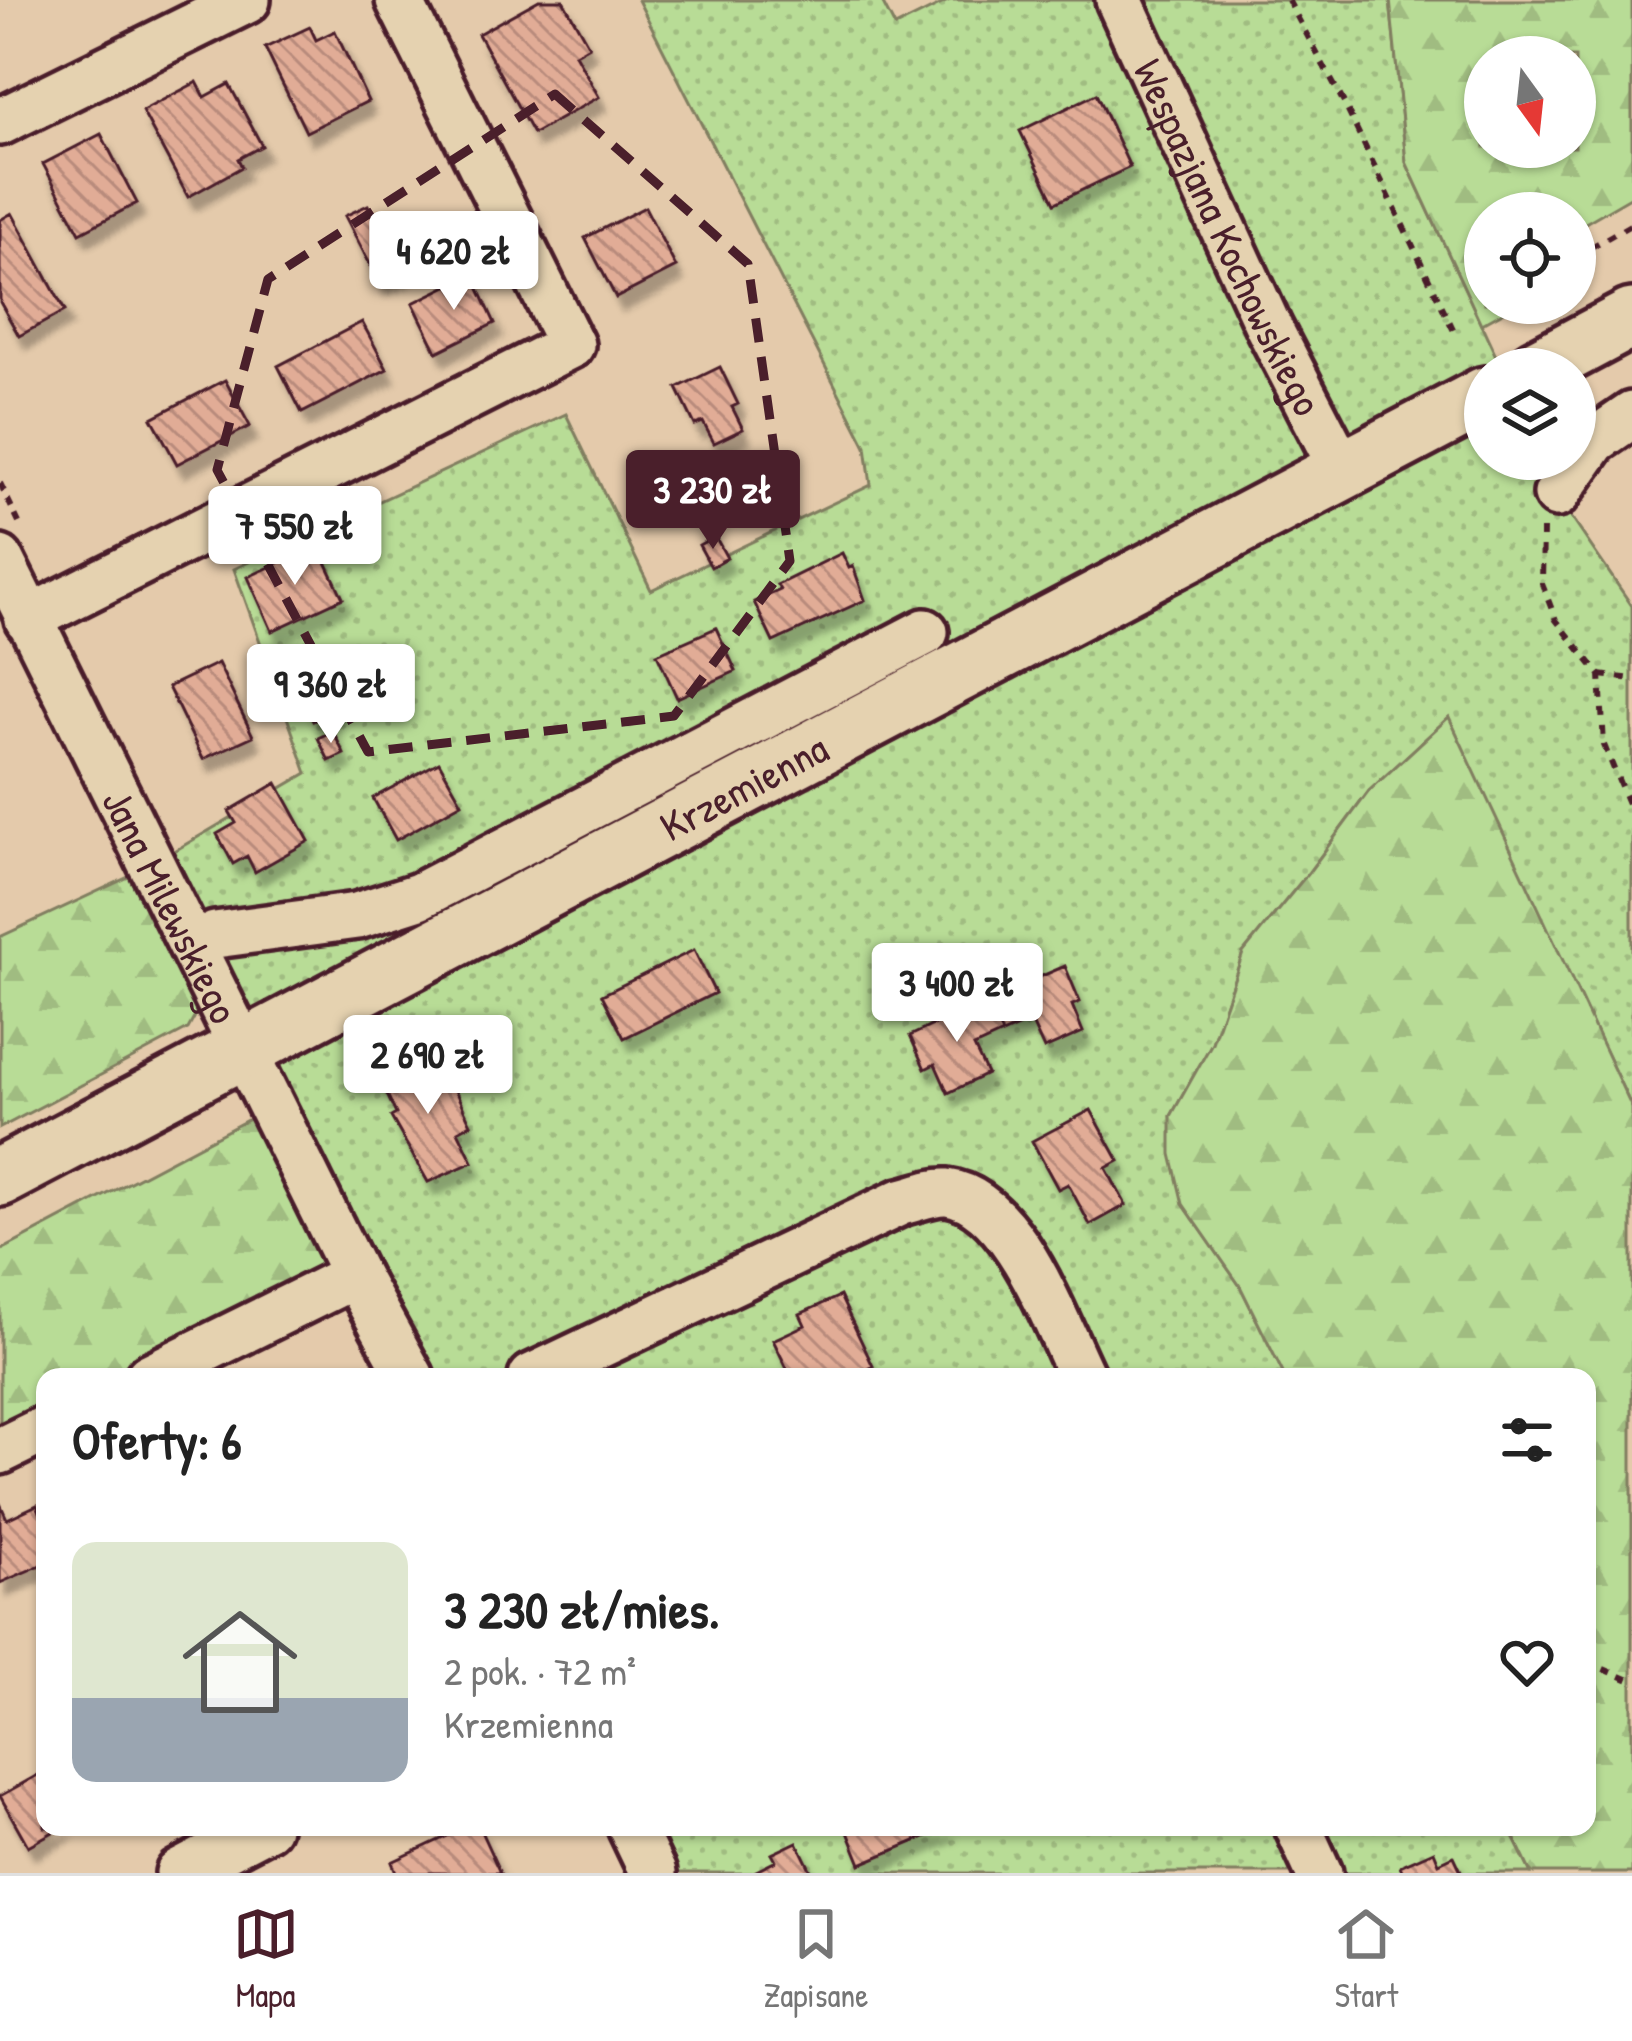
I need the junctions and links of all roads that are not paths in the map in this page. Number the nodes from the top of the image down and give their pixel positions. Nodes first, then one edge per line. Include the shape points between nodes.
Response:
1 (247, 0) edge
2 (399, 0) edge
3 (1118, 0) edge
4 (0, 122) edge
5 (1632, 318) edge
6 (1576, 348) edge
7 (1464, 407) edge
8 (1632, 415) edge
9 (1343, 471) junction
10 (1557, 494) road end
11 (0, 559) edge
12 (28, 620) junction
13 (925, 632) dead end
14 (194, 947) junction
15 (245, 1050) junction
16 (0, 1177) edge
17 (355, 1275) junction
18 (167, 1368) edge
19 (406, 1368) edge
20 (551, 1368) edge
21 (1078, 1368) edge
22 (36, 1433) edge
23 (0, 1451) edge
24 (250, 1836) edge
25 (1302, 1836) edge
26 (179, 1873) edge
27 (1319, 1873) edge

1 - 4 street
2 - 12 street via 571,345
3 - 9 street, Wespazjana Kochowskiego
5 - 6 main road
7 - 9 main road, Krzemienna
8 - 10 street via 1594,441
9 - 15 main road, Krzemienna
11 - 12 street, Jana Milewskiego
12 - 14 street, Jana Milewskiego
13 - 14 street via 419,896 357,916 215,935
14 - 15 street, Jana Milewskiego
15 - 16 main road, Krzemienna
15 - 17 street, Jana Milewskiego
17 - 18 street
17 - 19 street, Jana Milewskiego
20 - 21 street via 901,1202 943,1191 972,1199 1013,1238
22 - 23 street
24 - 26 street
25 - 27 street

